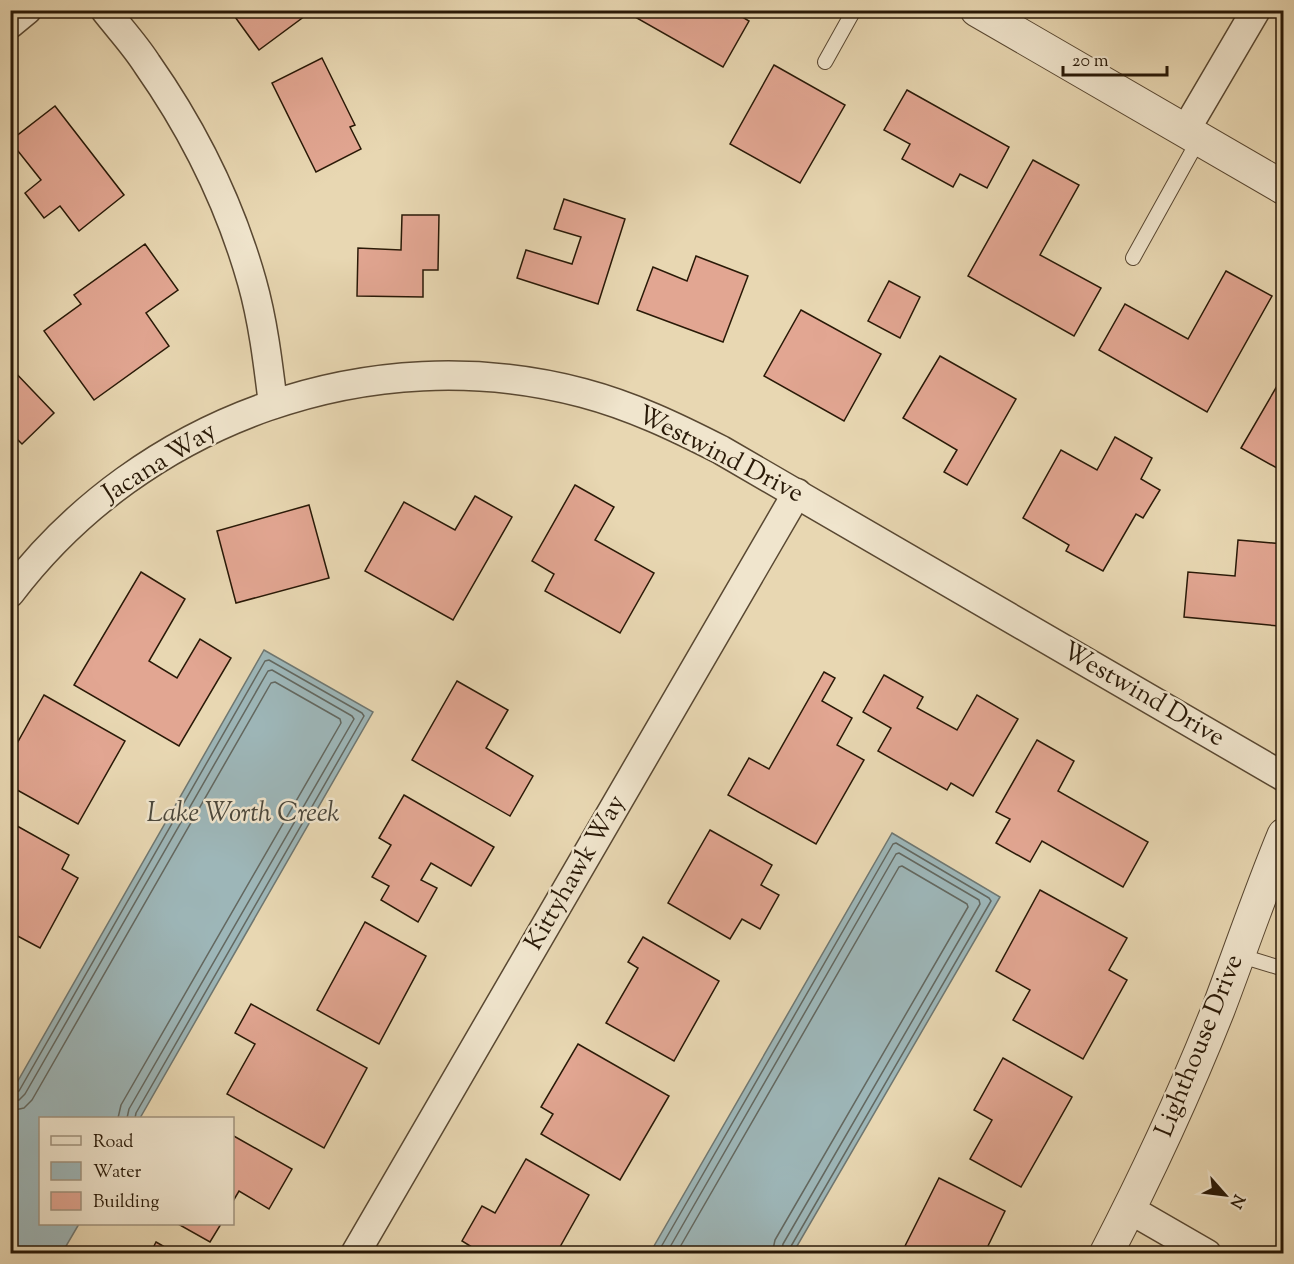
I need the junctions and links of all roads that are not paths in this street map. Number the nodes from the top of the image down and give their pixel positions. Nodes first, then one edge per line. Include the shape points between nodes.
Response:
1 (27, 10) edge
2 (105, 10) edge
3 (854, 10) edge
4 (976, 10) edge
5 (1256, 10) edge
6 (10, 24) edge
7 (825, 62) dead end
8 (1192, 135) junction
9 (1284, 188) edge
10 (1133, 258) dead end
11 (273, 404) junction
12 (796, 493) junction
13 (10, 593) edge
14 (1284, 777) edge
15 (1284, 835) edge
16 (1238, 955) junction
17 (1284, 969) edge
18 (1129, 1209) junction
19 (355, 1254) edge
20 (1106, 1254) edge
21 (1207, 1254) edge

1 - 6 street
2 - 11 street via 147,63 191,132 226,206 252,283
3 - 7 lane
4 - 8 street
5 - 8 street
8 - 9 street
8 - 10 lane
11 - 12 street, Westwind Drive via 335,387 409,377 509,379 583,393 654,416
11 - 13 street, Jacana Way via 182,443 119,484 62,533
12 - 14 street, Westwind Drive
12 - 19 street, Kittyhawk Way
15 - 16 street, Lighthouse Drive
16 - 17 lane
16 - 18 street, Lighthouse Drive
18 - 20 street, Lighthouse Drive
18 - 21 street

